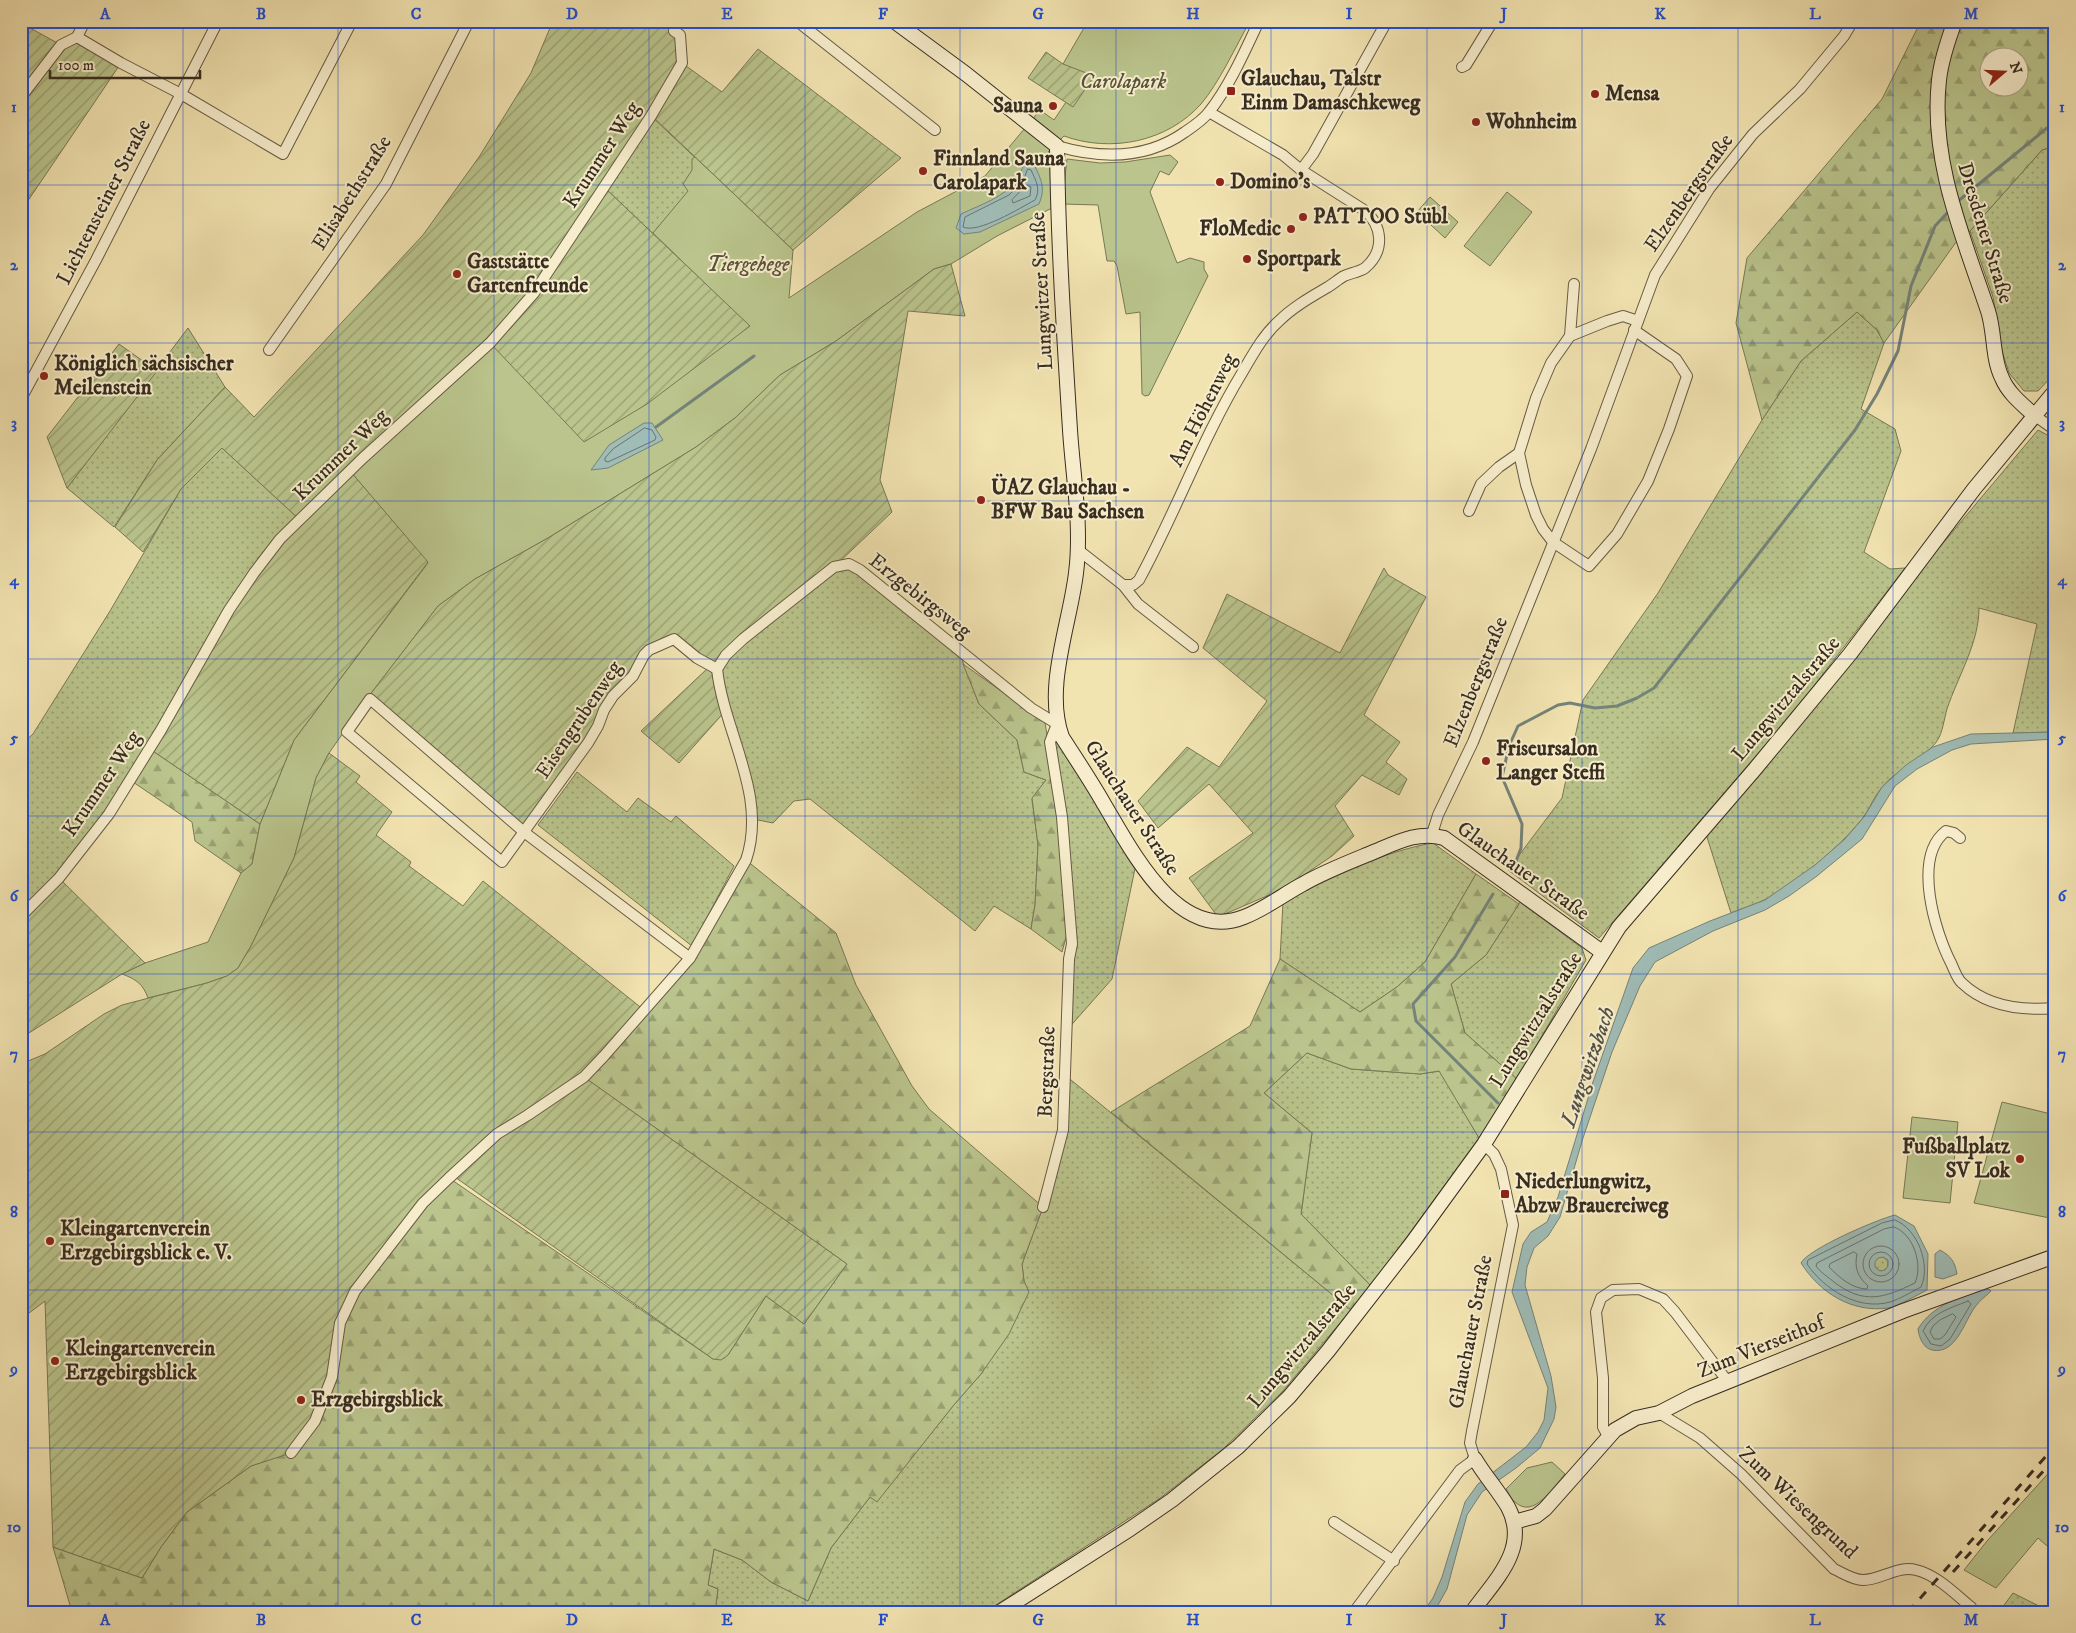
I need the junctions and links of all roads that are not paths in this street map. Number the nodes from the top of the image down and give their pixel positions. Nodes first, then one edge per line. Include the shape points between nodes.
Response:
1 (85, 21) edge
2 (218, 21) edge
3 (352, 21) edge
4 (469, 21) edge
5 (680, 21) edge
6 (797, 21) edge
7 (894, 21) edge
8 (1259, 21) edge
9 (1387, 21) edge
10 (1493, 21) edge
11 (1854, 21) edge
12 (1954, 21) edge
13 (77, 37) junction
14 (1462, 67) dead end
15 (181, 94) junction
16 (21, 97) edge
17 (1209, 112) junction
18 (935, 130) dead end
19 (1057, 146) junction
20 (1301, 170) junction
21 (1574, 284) dead end
22 (1636, 325) junction
23 (1570, 336) junction
24 (269, 350) dead end
25 (2055, 391) edge
26 (21, 399) edge
27 (2034, 415) junction
28 (2055, 430) edge
29 (1519, 454) junction
30 (1469, 511) dead end
31 (1553, 542) junction
32 (1077, 548) junction
33 (1123, 585) junction
34 (1192, 647) dead end
35 (717, 669) junction
36 (1057, 724) junction
37 (524, 832) junction
38 (1432, 834) junction
39 (1960, 838) dead end
40 (21, 916) edge
41 (1602, 952) junction
42 (690, 958) junction
43 (2055, 1008) edge
44 (1484, 1144) junction
45 (1043, 1207) dead end
46 (2055, 1256) edge
47 (1728, 1382) junction
48 (1659, 1413) junction
49 (1608, 1436) junction
50 (291, 1452) dead end
51 (1475, 1459) junction
52 (1334, 1522) dead end
53 (1514, 1522) junction
54 (1394, 1561) junction
55 (1970, 1609) edge
56 (1000, 1612) edge
57 (1354, 1612) edge
58 (1472, 1612) edge

1 - 13 street
2 - 15 street, Lichtensteiner Straße
3 - 15 street via 284,154
4 - 24 street, Elisabethstraße via 386,184
5 - 40 street, Krummer Weg via 674,31 680,35 682,63 651,116 534,293 490,343 363,458 280,540 229,610 109,814 59,878
6 - 18 street
7 - 19 street
8 - 17 street
9 - 20 street
10 - 14 street
11 - 22 street, Elzenbergstraße via 1800,89 1753,134 1709,189 1655,275
12 - 27 street, Dresdener Straße via 1939,79 1937,128 1945,176 1989,316 2001,378
13 - 15 street
13 - 16 street via 61,46
15 - 26 street, Lichtensteiner Straße
17 - 19 street via 1176,139 1138,153 1097,155
17 - 20 street, Am Höhenweg via 1283,155
19 - 32 street, Lungwitzer Straße via 1059,266
20 - 33 street, Am Höhenweg via 1373,218 1379,230 1375,258 1364,269 1344,276 1297,305 1277,322 1220,410 1139,580 1132,585
21 - 23 street
22 - 23 street via 1623,316
22 - 31 street, Elzenbergstraße
22 - 31 street via 1676,359 1687,376 1670,429 1648,480 1617,534 1589,566
23 - 29 street via 1551,363 1536,398
25 - 27 street, Lungwitztalstraße
27 - 28 street
27 - 41 street, Lungwitztalstraße via 1850,654 1619,927
29 - 30 street via 1481,484
29 - 31 street via 1536,515
31 - 38 street, Elzenbergstraße
32 - 33 street
32 - 36 street, Glauchauer Straße via 1077,572 1059,669
33 - 34 street via 1138,604
35 - 36 street, Erzgebirgsweg via 743,639 834,567 849,564 1031,708
35 - 37 street, Eisengrubenweg via 674,639 649,650 633,676 613,696 588,743
35 - 42 street via 721,694 748,784 753,819 751,845 746,860
36 - 38 street, Glauchauer Straße via 1137,859 1164,894 1203,919 1225,922 1244,917 1340,866 1417,835
36 - 45 street, Bergstraße via 1050,742 1062,817 1072,944 1063,1130
37 - 37 street, Eisengrubenweg via 502,862 347,732 370,699
37 - 42 street
38 - 41 street, Glauchauer Straße via 1444,838
39 - 43 street via 1946,831 1940,835 1928,877 1933,917 1960,982 1982,997 2006,1007
41 - 44 street, Lungwitztalstraße
42 - 50 street via 584,1077 497,1134 423,1202 355,1291 340,1324 332,1377 315,1421
44 - 51 street, Glauchauer Straße via 1502,1169 1513,1225 1470,1443
44 - 56 street, Lungwitztalstraße via 1346,1328 1264,1423 1172,1500
46 - 47 street, Zum Vierseithof via 1903,1311
47 - 48 street, Zum Vierseithof
47 - 49 street via 1662,1299 1639,1289 1613,1290 1601,1298 1596,1312 1603,1378 1602,1427
48 - 49 street, Zum Vierseithof via 1636,1418
48 - 55 street, Zum Wiesengrund via 1700,1438 1734,1468 1834,1568 1863,1580 1915,1569 1930,1575
49 - 53 street, Zum Vierseithof via 1545,1509 1536,1516
51 - 53 street, Glauchauer Straße via 1508,1507
51 - 54 street via 1460,1470
52 - 54 street
53 - 58 street via 1516,1534 1508,1562
54 - 57 street

